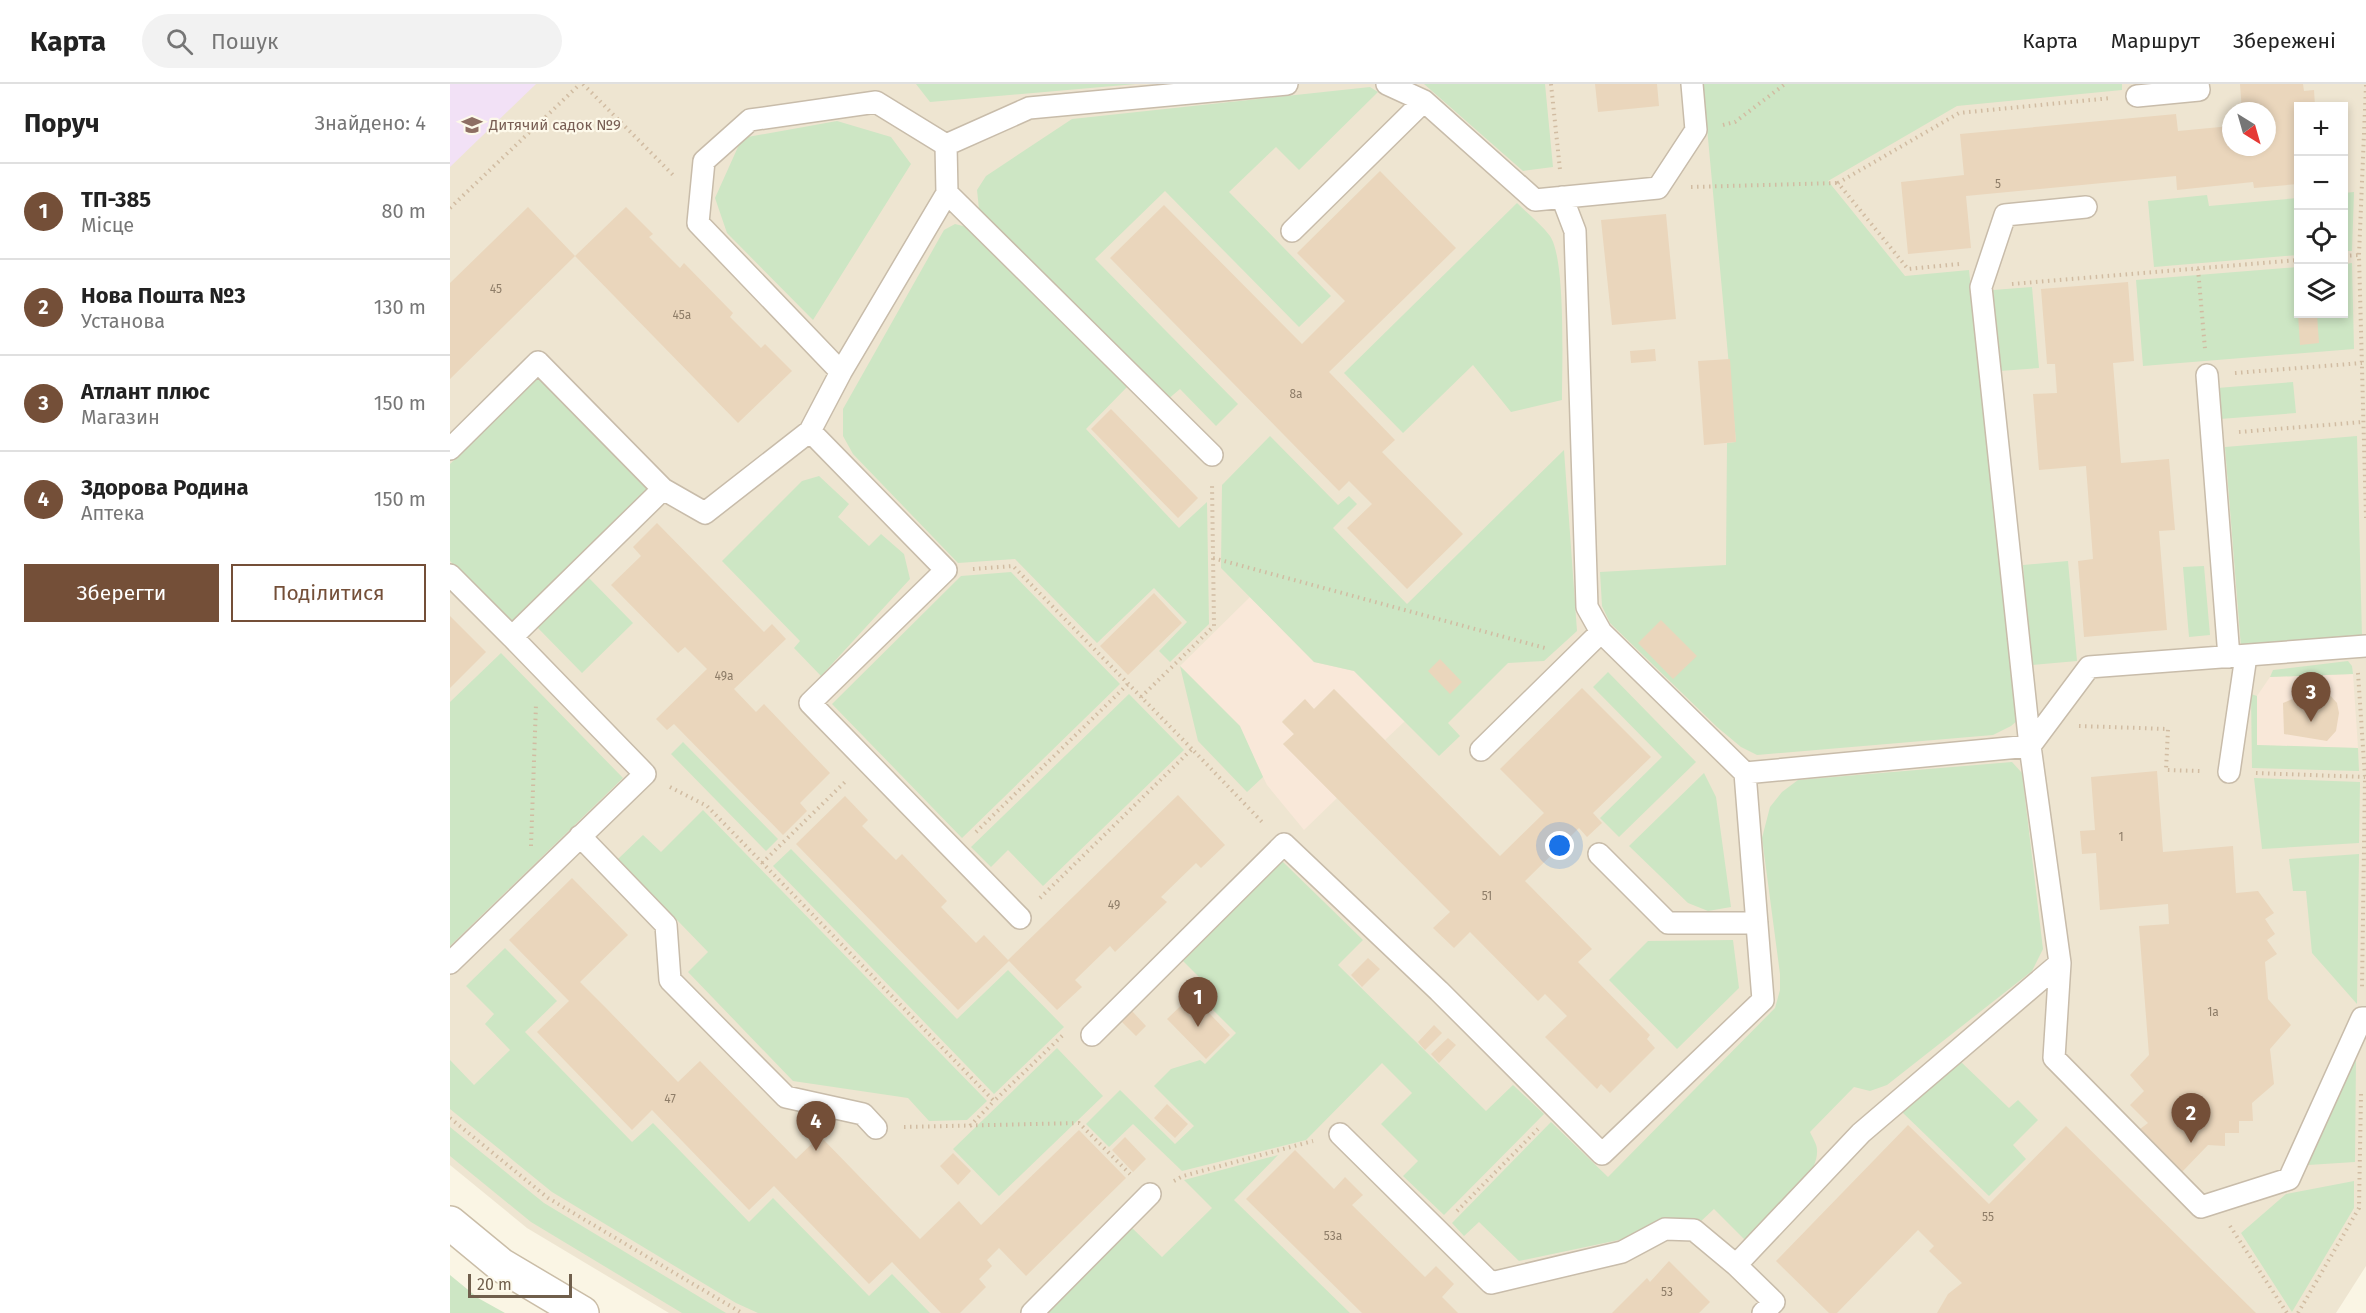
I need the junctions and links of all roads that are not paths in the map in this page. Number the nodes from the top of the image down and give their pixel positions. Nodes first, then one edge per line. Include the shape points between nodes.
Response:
1 (1287, 84) edge
2 (1387, 84) edge
3 (1692, 84) edge
4 (2198, 84) edge
5 (872, 93) edge
6 (2138, 96) road end
7 (1424, 101) junction
8 (946, 145) junction
9 (947, 193) junction
10 (1562, 197) junction
11 (2086, 207) dead end
12 (1292, 231) dead end
13 (841, 372) junction
14 (2207, 375) road end
15 (810, 431) junction
16 (450, 449) edge
17 (1212, 455) road end
18 (663, 489) junction
19 (450, 575) edge
20 (1601, 632) junction
21 (512, 637) junction
22 (2361, 647) edge
23 (2238, 656) junction
24 (2030, 746) junction
25 (1481, 750) dead end
26 (2229, 772) road end
27 (1745, 773) junction
28 (580, 836) junction
29 (1599, 854) dead end
30 (1020, 918) road end
31 (1757, 923) junction
32 (450, 963) edge
33 (2060, 963) junction
34 (2366, 1018) edge
35 (1092, 1035) road end
36 (876, 1128) road end
37 (1340, 1134) road end
38 (1150, 1194) road end
39 (450, 1223) edge
40 (1736, 1265) junction
41 (1774, 1309) edge
42 (582, 1313) edge
43 (1032, 1313) edge

1 - 8 lane via 1029,108
2 - 7 lane
3 - 10 lane via 1696,130 1658,188
4 - 6 lane via 2199,90
5 - 8 lane
5 - 13 lane via 750,120 704,161 699,201 698,223
7 - 10 lane via 1535,200
7 - 12 lane
8 - 9 lane
9 - 13 lane
9 - 17 lane
10 - 20 lane via 1575,231 1587,607
11 - 24 lane via 2005,215 1981,286
13 - 15 lane
14 - 23 lane
15 - 18 lane via 705,513
15 - 30 lane via 946,570 810,703
16 - 18 lane via 538,363
18 - 21 lane
19 - 21 lane
20 - 25 lane
20 - 27 lane
21 - 28 lane via 645,774
22 - 23 lane
23 - 24 lane via 2089,668
23 - 26 lane
24 - 27 lane
24 - 33 lane
27 - 31 lane
28 - 32 lane
28 - 36 lane via 666,925 670,980 786,1097 863,1114
29 - 31 lane via 1668,924
31 - 35 lane via 1763,1000 1602,1154 1284,843
33 - 34 lane via 2054,1058 2201,1207 2289,1179 2362,1018
33 - 40 lane via 1861,1133
37 - 40 lane via 1491,1283 1622,1252 1665,1229 1694,1230
38 - 43 lane
39 - 42 main road via 501,1265
40 - 41 lane

